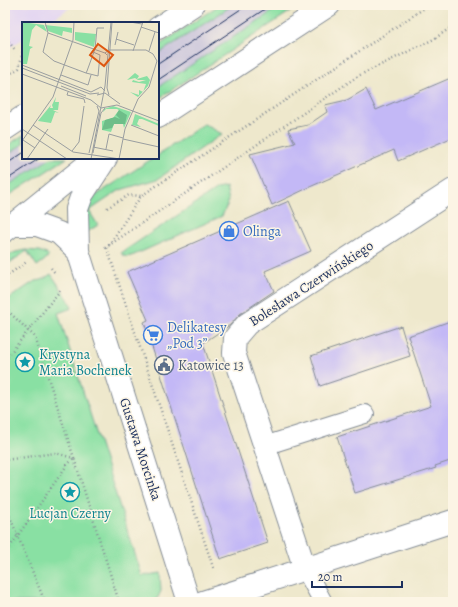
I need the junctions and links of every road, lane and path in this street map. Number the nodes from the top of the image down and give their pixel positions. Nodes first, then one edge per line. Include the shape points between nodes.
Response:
1 (193, 5) edge
2 (329, 5) edge
3 (429, 5) edge
4 (453, 26) edge
5 (159, 27) edge
6 (5, 41) edge
7 (16, 51) dead end
8 (22, 55) edge
9 (5, 77) edge
10 (159, 116) edge
11 (22, 118) edge
12 (5, 129) edge
13 (96, 159) edge
14 (105, 159) edge
15 (453, 190) edge
16 (141, 196) junction
17 (104, 210) dead end
18 (7, 227) edge
19 (108, 248) junction
20 (78, 251) junction
21 (28, 261) dead end
22 (5, 277) edge
23 (64, 285) dead end
24 (5, 308) edge
25 (29, 330) junction
26 (5, 360) edge
27 (365, 414) dead end
28 (264, 446) junction
29 (74, 458) junction
30 (5, 460) edge
31 (5, 505) edge
32 (453, 521) edge
33 (18, 537) junction
34 (5, 554) edge
35 (304, 569) junction
36 (216, 576) dead end
37 (45, 602) edge
38 (119, 602) edge
39 (189, 602) edge
40 (203, 602) edge
41 (322, 602) edge

1 - 5 street
2 - 10 street
3 - 16 path
4 - 19 path via 434,39 358,76
6 - 7 path via 8,41
8 - 9 path via 19,68
11 - 12 street
13 - 18 street
14 - 20 street, Gustawa Morcinka via 82,195 77,209
15 - 28 street, Bolesława Czerwińskiego via 247,324 235,338 234,353
16 - 17 path via 129,195
16 - 19 path
18 - 20 street, Gustawa Morcinka via 36,225 59,233
19 - 36 path
20 - 39 street, Gustawa Morcinka
21 - 22 path
23 - 25 path
24 - 25 path
25 - 26 path
25 - 29 path via 35,337
27 - 28 lane
28 - 35 street, Bolesława Czerwińskiego
29 - 30 path via 55,453
29 - 33 path
29 - 38 path
31 - 33 path
32 - 35 street
33 - 34 path
33 - 37 path
35 - 40 street
35 - 41 lane, Bolesława Czerwińskiego

